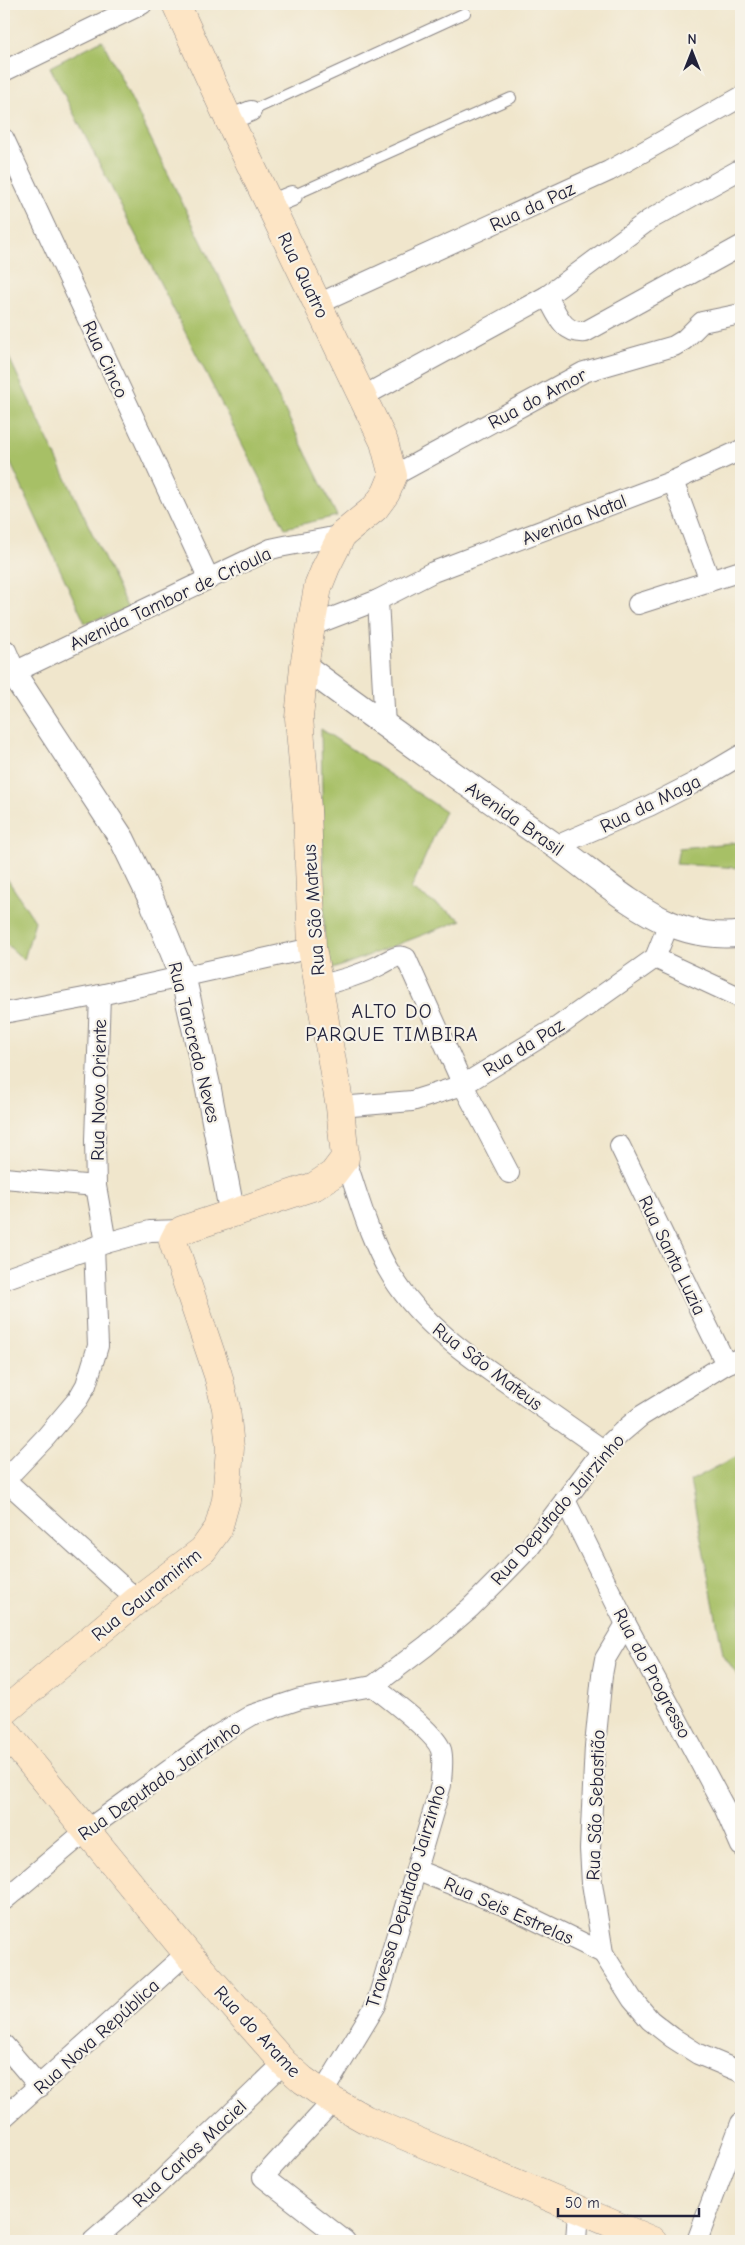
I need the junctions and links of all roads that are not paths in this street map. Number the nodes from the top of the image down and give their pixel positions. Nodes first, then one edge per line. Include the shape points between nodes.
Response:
1 (142, 4) edge
2 (176, 4) edge
3 (466, 13) dead end
4 (4, 71) edge
5 (741, 97) edge
6 (511, 98) dead end
7 (240, 116) junction
8 (4, 139) edge
9 (741, 168) edge
10 (281, 200) junction
11 (741, 246) edge
12 (547, 296) junction
13 (318, 304) junction
14 (741, 314) edge
15 (362, 397) junction
16 (741, 450) edge
17 (393, 476) junction
18 (673, 482) junction
19 (342, 535) junction
20 (741, 571) edge
21 (209, 579) junction
22 (710, 581) junction
23 (378, 600) junction
24 (638, 604) dead end
25 (311, 626) junction
26 (304, 666) junction
27 (7, 667) edge
28 (385, 726) junction
29 (741, 755) edge
30 (556, 846) junction
31 (669, 923) junction
32 (741, 934) edge
33 (312, 948) junction
34 (655, 958) junction
35 (184, 977) junction
36 (319, 985) junction
37 (100, 995) junction
38 (741, 998) edge
39 (4, 1013) edge
40 (463, 1085) junction
41 (340, 1106) junction
42 (620, 1146) dead end
43 (345, 1158) junction
44 (509, 1173) dead end
45 (4, 1178) edge
46 (96, 1186) junction
47 (232, 1213) junction
48 (173, 1234) junction
49 (100, 1245) junction
50 (4, 1279) edge
51 (734, 1361) edge
52 (603, 1450) junction
53 (4, 1481) edge
54 (565, 1500) junction
55 (137, 1600) junction
56 (626, 1624) junction
57 (374, 1686) junction
58 (4, 1712) edge
59 (4, 1730) edge
60 (87, 1830) junction
61 (741, 1846) edge
62 (416, 1870) junction
63 (4, 1900) edge
64 (187, 1953) junction
65 (603, 1953) junction
66 (4, 2045) edge
67 (284, 2063) junction
68 (741, 2072) edge
69 (40, 2087) junction
70 (327, 2097) junction
71 (4, 2117) edge
72 (741, 2123) edge
73 (578, 2211) junction
74 (93, 2241) edge
75 (345, 2241) edge
76 (576, 2241) edge
77 (653, 2241) edge
78 (697, 2241) edge

1 - 4 street
2 - 7 main road, Rua Quatro
3 - 7 lane
5 - 13 street, Rua da Paz via 609,171
6 - 10 lane
7 - 10 main road, Rua Quatro
8 - 21 street, Rua Cinco
9 - 12 street via 649,220
10 - 13 main road, Rua Quatro
11 - 12 street via 585,332 567,330
12 - 15 street
13 - 15 main road, Rua Quatro
14 - 17 street, Rua do Amor via 702,322 674,346 584,372
15 - 17 main road, Rua Quatro via 384,442
16 - 18 street, Avenida Natal
17 - 19 main road via 375,508
18 - 22 street
18 - 23 street, Avenida Natal via 433,572
19 - 21 street, Avenida Tambor de Crioula via 271,549
19 - 25 main road, Rua São Mateus via 318,587
20 - 22 street
21 - 27 street, Avenida Tambor de Crioula
22 - 24 street
23 - 25 street, Avenida Natal
23 - 28 street
25 - 26 main road, Rua São Mateus
26 - 28 street, Avenida Brasil
26 - 33 main road, Rua São Mateus via 299,718 307,809
27 - 35 street, Rua Tancredo Neves via 122,839
28 - 30 street, Avenida Brasil
29 - 30 street, Rua da Maga via 648,806
30 - 31 street, Avenida Brasil via 626,897
31 - 32 street, Avenida Brasil via 714,935
31 - 34 street
33 - 35 street
33 - 36 main road, Rua São Mateus
34 - 38 street
34 - 40 street, Rua da Paz via 559,1026
35 - 37 street
35 - 47 street, Rua Tancredo Neves
36 - 40 street via 350,978 394,957 403,956 409,961
36 - 41 main road, Rua São Mateus
37 - 39 street
37 - 46 street, Rua Novo Oriente
40 - 41 street, Rua da Paz via 412,1101
40 - 44 street
41 - 43 main road, Rua São Mateus
42 - 51 street, Rua Santa Luzia
43 - 47 main road via 333,1174 315,1186
43 - 52 street, Rua São Mateus via 384,1262 420,1312 470,1358
45 - 46 street
46 - 49 street, Rua Novo Oriente
47 - 48 main road
48 - 49 street via 150,1231
48 - 55 main road, Rua Gauramirim via 226,1408 230,1448 226,1491 218,1529 203,1550
49 - 50 street
49 - 53 street, Rua Novo Oriente via 98,1346 86,1385 46,1438
51 - 52 street, Rua Deputado Jairzinho via 641,1416
52 - 54 street, Rua Deputado Jairzinho
53 - 55 street
54 - 56 street, Rua do Progresso
54 - 57 street, Rua Deputado Jairzinho via 529,1548 470,1608
55 - 58 main road, Rua Gauramirim
56 - 61 street, Rua do Progresso via 724,1807
56 - 65 street, Rua São Sebastião via 606,1659 595,1746 590,1849
57 - 60 street, Rua Deputado Jairzinho via 300,1699 252,1715 216,1736
57 - 62 street, Travessa Deputado Jairzinho via 431,1735 442,1753 441,1785
59 - 60 main road, Rua do Arame
60 - 63 street, Rua Deputado Jairzinho
60 - 64 main road, Rua do Arame
62 - 65 street, Rua Seis Estrelas via 514,1909
62 - 70 street, Travessa Deputado Jairzinho via 376,2005
64 - 67 main road, Rua do Arame
64 - 69 street, Rua Nova República
65 - 68 street, Rua São Sebastião via 632,1999 650,2020 698,2054
66 - 69 street
67 - 70 main road, Rua do Arame
67 - 74 street, Rua Carlos Maciel via 155,2187
69 - 71 street, Rua Nova República
70 - 73 main road, Rua do Arame via 391,2131
70 - 75 street, Travessa Deputado Jairzinho via 263,2177
72 - 78 street
73 - 76 street
73 - 77 main road, Rua do Arame

